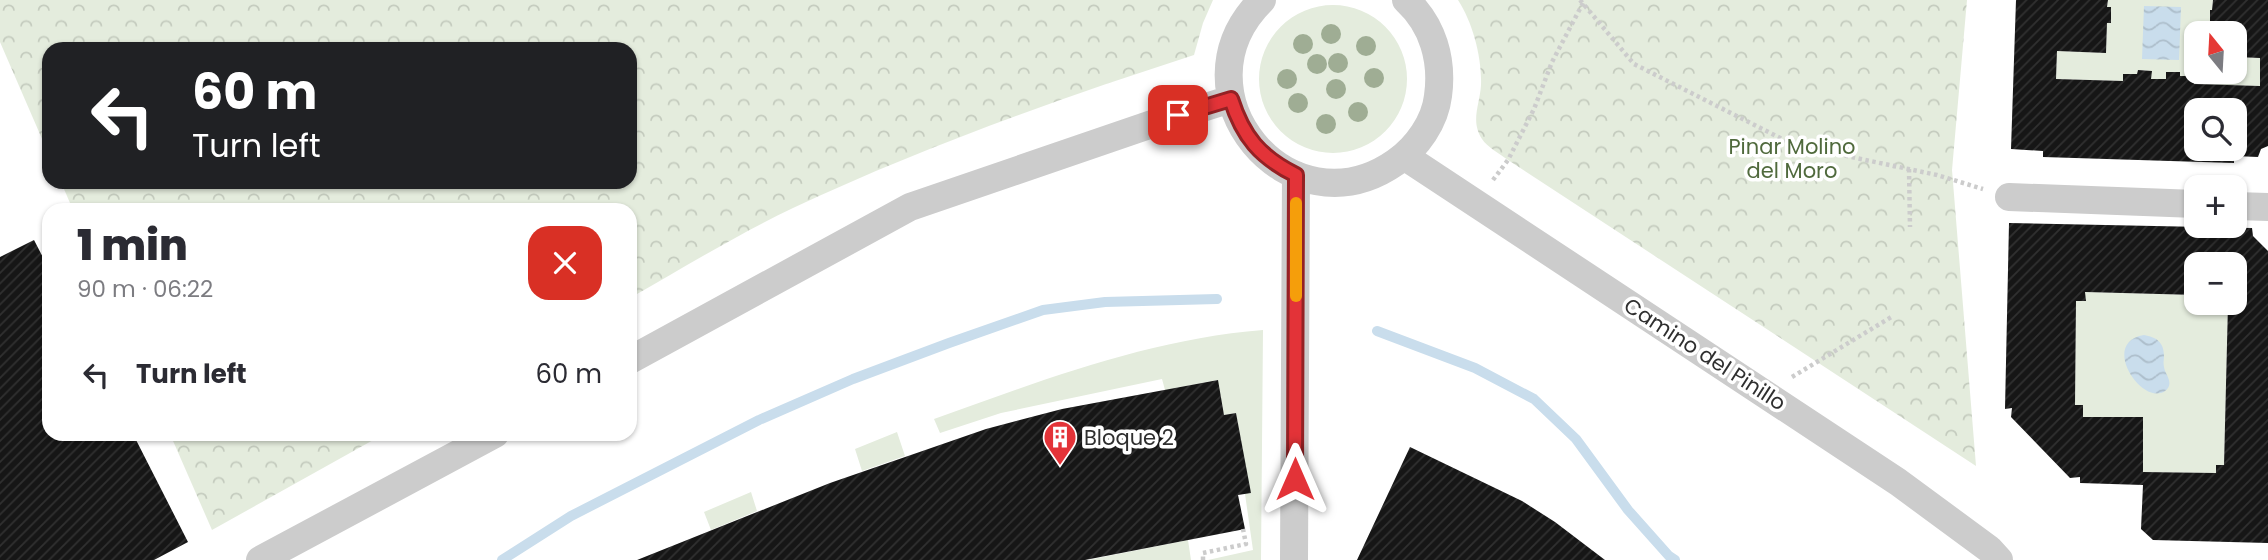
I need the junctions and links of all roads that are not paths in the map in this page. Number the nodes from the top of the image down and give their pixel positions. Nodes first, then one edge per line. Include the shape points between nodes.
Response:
1 (1262, 0) edge
2 (1406, 0) edge
3 (1231, 99) junction
4 (1404, 156) junction
5 (1296, 175) junction
6 (2009, 197) road end
7 (2184, 204) edge
8 (2247, 206) edge
9 (2268, 207) edge
10 (637, 356) edge
11 (482, 441) edge
12 (260, 560) edge
13 (1294, 560) edge
14 (1999, 560) edge

1 - 3 street via 1233,45 1228,71
2 - 4 street via 1432,36 1440,76 1438,101 1428,124
3 - 5 street via 1254,145 1266,158
3 - 10 street via 910,207
4 - 5 street via 1380,172 1354,180 1324,182
4 - 14 street, Camino del Pinillo via 1898,482
5 - 13 street
6 - 7 street
8 - 9 street
11 - 12 street

